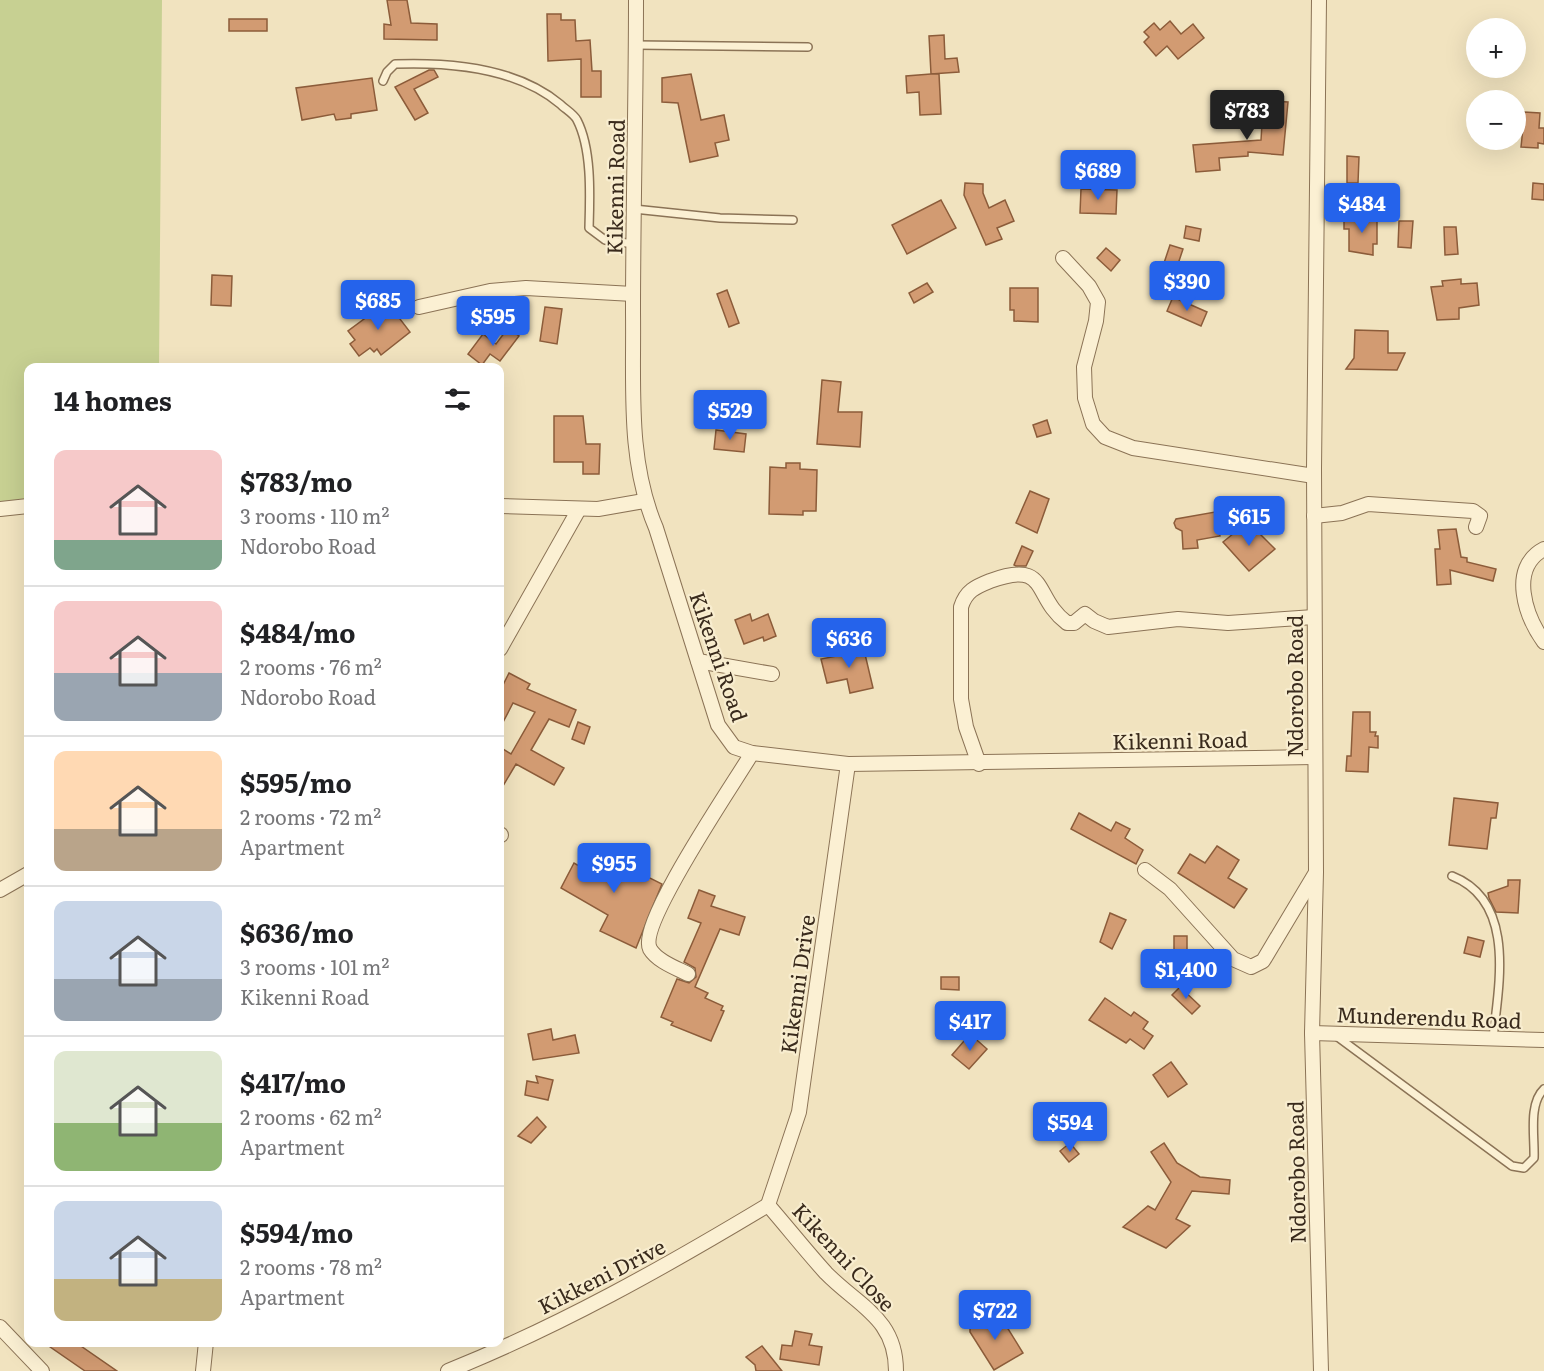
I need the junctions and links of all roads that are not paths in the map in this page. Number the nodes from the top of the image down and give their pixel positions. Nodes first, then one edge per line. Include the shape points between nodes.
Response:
1 (636, 0) edge
2 (1319, 0) edge
3 (636, 45) junction
4 (808, 47) dead end
5 (383, 81) dead end
6 (634, 209) junction
7 (793, 220) dead end
8 (634, 244) junction
9 (1063, 258) dead end
10 (633, 294) junction
11 (419, 307) dead end
12 (1314, 476) junction
13 (644, 501) junction
14 (24, 506) edge
15 (504, 506) edge
16 (0, 509) edge
17 (579, 509) junction
18 (1314, 516) junction
19 (1476, 527) dead end
20 (1544, 549) edge
21 (1314, 617) junction
22 (504, 642) edge
23 (1544, 642) edge
24 (698, 661) junction
25 (772, 674) dead end
26 (753, 753) junction
27 (1314, 757) junction
28 (848, 764) junction
29 (979, 764) junction
30 (1145, 870) dead end
31 (1316, 872) junction
32 (24, 876) edge
33 (1452, 876) dead end
34 (0, 890) edge
35 (688, 974) dead end
36 (1312, 1033) junction
37 (1333, 1034) junction
38 (1493, 1038) junction
39 (1544, 1040) edge
40 (1544, 1089) edge
41 (768, 1205) junction
42 (0, 1327) edge
43 (205, 1347) edge
44 (42, 1371) edge
45 (203, 1371) edge
46 (448, 1371) edge
47 (896, 1371) edge
48 (1321, 1371) edge

1 - 3 street, Kikenni Road
2 - 12 street, Ndorobo Road
3 - 4 lane
3 - 6 street, Kikenni Road
5 - 8 lane via 395,64 448,66 519,78 555,100 576,119 587,157 589,228 605,240
6 - 7 lane via 720,218
6 - 8 street, Kikenni Road
8 - 10 street, Kikenni Road
9 - 12 street via 1098,302 1084,367 1085,399 1093,424 1105,437 1133,448
10 - 11 street via 526,288 490,291
10 - 13 street, Kikenni Road via 634,415
12 - 18 street, Ndorobo Road
13 - 17 street
13 - 24 street, Kikenni Road
14 - 16 street
15 - 17 street
17 - 22 street
18 - 19 street via 1342,513 1368,504 1473,511 1480,516
18 - 21 street, Ndorobo Road
20 - 23 street via 1530,560 1523,580 1529,614
21 - 27 street, Ndorobo Road
21 - 29 street via 1228,623 1178,619 1108,627 1085,614 1074,623 1067,623 1024,573 973,588 961,607 962,699 966,727
24 - 25 street
24 - 26 street, Kikenni Road via 718,725 734,747
26 - 28 street, Kikenni Road
26 - 35 street via 670,886 649,930 649,948 657,957
27 - 29 street, Kikenni Road
27 - 31 street, Ndorobo Road
28 - 29 street, Kikenni Road
28 - 41 street, Kikenni Drive via 799,1112
30 - 31 street via 1170,889 1233,959 1251,967 1263,961
31 - 36 street, Ndorobo Road
32 - 34 street
33 - 38 lane via 1482,894 1495,924 1499,979
36 - 37 street, Munderendu Road
36 - 48 street, Ndorobo Road
37 - 38 street, Munderendu Road
37 - 40 lane via 1512,1166 1524,1168 1533,1158 1535,1107
38 - 39 street, Munderendu Road
41 - 46 street, Kikkeni Drive via 669,1265 503,1349
41 - 47 street, Kikenni Close via 828,1274 875,1314 894,1343
42 - 44 street
43 - 45 street

